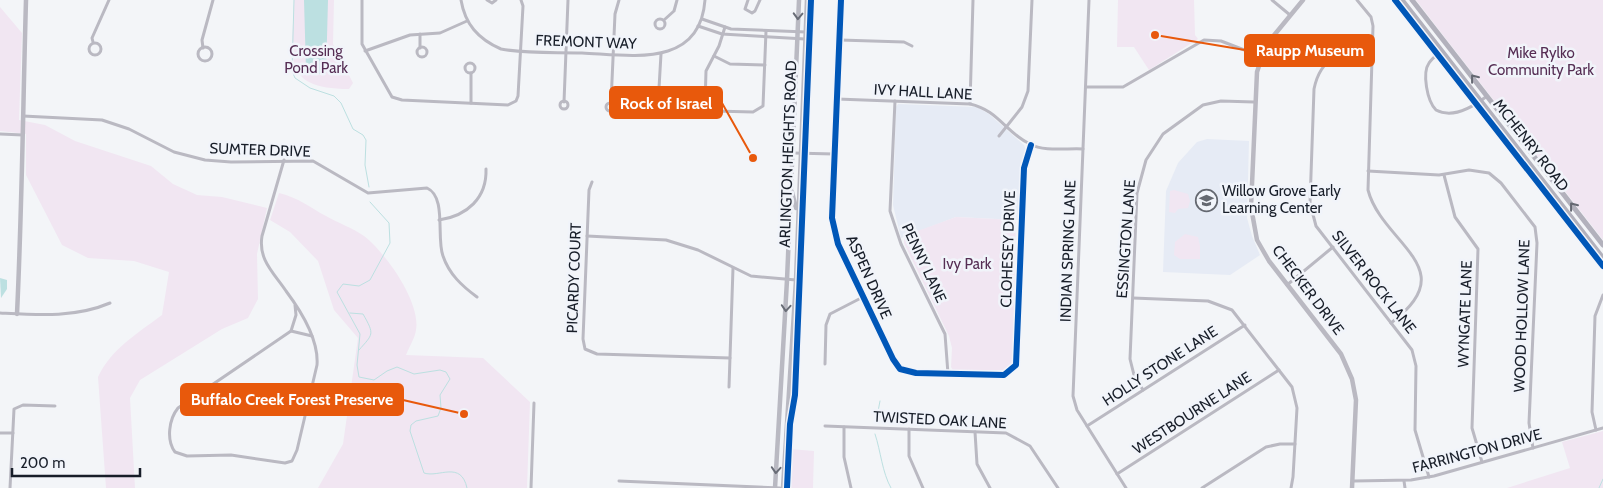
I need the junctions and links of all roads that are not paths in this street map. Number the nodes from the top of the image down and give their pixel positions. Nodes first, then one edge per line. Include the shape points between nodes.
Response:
1 (26, 0) edge
2 (109, 0) edge
3 (213, 0) edge
4 (362, 0) edge
5 (461, 0) edge
6 (487, 0) edge
7 (496, 0) edge
8 (521, 0) edge
9 (568, 0) edge
10 (618, 0) edge
11 (677, 0) edge
12 (705, 0) edge
13 (748, 0) edge
14 (760, 0) edge
15 (799, 0) edge
16 (807, 0) edge
17 (842, 0) edge
18 (974, 0) edge
19 (1032, 0) edge
20 (1089, 0) edge
21 (1272, 0) edge
22 (1303, 0) edge
23 (1357, 0) edge
24 (1402, 0) edge
25 (1412, 0) edge
26 (1290, 15) junction
27 (702, 19) junction
28 (664, 20) dead end
29 (466, 21) junction
30 (698, 26) junction
31 (725, 27) junction
32 (766, 31) junction
33 (798, 32) junction
34 (806, 32) junction
35 (420, 34) junction
36 (722, 34) junction
37 (766, 37) junction
38 (797, 39) junction
39 (805, 39) junction
40 (840, 40) junction
41 (93, 42) dead end
42 (912, 46) dead end
43 (203, 48) junction
44 (420, 48) dead end
45 (365, 51) junction
46 (521, 51) junction
47 (1442, 51) junction
48 (566, 53) junction
49 (612, 54) junction
50 (660, 54) junction
51 (1373, 54) junction
52 (714, 56) junction
53 (1260, 56) junction
54 (765, 65) junction
55 (470, 73) dead end
56 (1086, 87) junction
57 (1488, 96) junction
58 (837, 99) junction
59 (895, 101) junction
60 (1481, 101) junction
61 (564, 102) dead end
62 (1254, 102) junction
63 (471, 103) junction
64 (611, 103) dead end
65 (970, 104) junction
66 (658, 105) dead end
67 (23, 116) junction
68 (1006, 126) junction
69 (0, 134) edge
70 (23, 135) junction
71 (999, 136) dead end
72 (1031, 146) junction
73 (1083, 149) junction
74 (793, 153) junction
75 (801, 153) junction
76 (834, 154) junction
77 (284, 160) junction
78 (486, 169) dead end
79 (1368, 171) junction
80 (1444, 175) junction
81 (592, 182) dead end
82 (791, 192) junction
83 (798, 219) junction
84 (439, 220) junction
85 (587, 236) junction
86 (1603, 245) edge
87 (1333, 247) junction
88 (1603, 258) edge
89 (733, 268) junction
90 (788, 280) junction
91 (796, 280) junction
92 (1287, 284) junction
93 (1603, 296) edge
94 (477, 297) dead end
95 (863, 297) junction
96 (1133, 298) junction
97 (1601, 302) edge
98 (110, 303) dead end
99 (295, 305) junction
100 (0, 313) edge
101 (17, 314) junction
102 (1391, 323) junction
103 (1245, 325) junction
104 (291, 331) junction
105 (312, 336) junction
106 (1016, 355) joint
107 (730, 358) junction
108 (825, 364) dead end
109 (1279, 370) junction
110 (948, 374) junction
111 (730, 387) dead end
112 (1144, 390) junction
113 (534, 403) dead end
114 (55, 406) dead end
115 (825, 426) dead end
116 (1087, 426) junction
117 (844, 427) junction
118 (1603, 428) edge
119 (909, 429) junction
120 (1596, 430) junction
121 (975, 432) junction
122 (0, 433) edge
123 (13, 433) junction
124 (1295, 444) junction
125 (1533, 448) junction
126 (1482, 462) junction
127 (1117, 474) junction
128 (1429, 477) junction
129 (619, 481) dead end
130 (1354, 481) junction
131 (1404, 481) junction
132 (10, 488) edge
133 (531, 488) edge
134 (775, 488) edge
135 (781, 488) edge
136 (851, 488) edge
137 (923, 488) edge
138 (990, 488) edge
139 (1058, 488) edge
140 (1126, 488) edge
141 (1202, 488) edge
142 (1291, 488) edge
143 (1352, 488) edge
144 (1405, 488) edge

1 - 67 street
2 - 41 street
3 - 43 street via 202,40
4 - 45 street via 361,34
5 - 29 street
6 - 7 street via 492,3
8 - 46 street
9 - 48 street
10 - 49 street
11 - 28 street via 674,11
12 - 27 street, FREMONT WAY
13 - 14 street via 745,9 752,13
15 -> 33 main road, ARLINGTON HEIGHTS ROAD
16 - 34 main road, ARLINGTON HEIGHTS ROAD
17 - 40 street, ASPEN DRIVE
18 - 65 street
19 - 68 street via 1028,91 1022,107
20 - 56 street, INDIAN SPRING LANE
21 - 26 street
22 - 26 street, CHECKER DRIVE
23 - 51 street via 1371,17
24 - 47 main road, MCHENRY ROAD
57 -> 25 main road, MCHENRY ROAD
26 - 53 street, CHECKER DRIVE
27 - 30 street, FREMONT WAY
27 - 31 street
29 - 35 street via 440,33
29 - 46 street, FREMONT WAY via 476,34 492,45
30 - 36 street
30 - 50 street, FREMONT WAY via 684,42
31 - 32 street
31 - 36 street
32 - 33 street
32 - 37 street
33 - 34 street
33 - 38 main road, ARLINGTON HEIGHTS ROAD
34 - 39 main road, ARLINGTON HEIGHTS ROAD
35 - 44 street
35 - 45 street
36 - 37 street
36 - 52 street
37 - 38 street
37 - 54 street
38 - 39 street
38 - 74 main road, ARLINGTON HEIGHTS ROAD
39 - 75 main road, ARLINGTON HEIGHTS ROAD
40 - 42 street via 904,42
40 - 58 street, ASPEN DRIVE
43 - 43 street via 198,56 201,60 208,60 212,53
45 - 63 street via 392,97
46 - 48 street, FREMONT WAY
46 - 63 street via 516,100 508,105
47 - 60 main road, MCHENRY ROAD
47 - 60 street via 1427,68 1428,97 1432,107 1450,113
48 - 49 street, FREMONT WAY
48 - 61 street
49 - 50 street, FREMONT WAY
49 - 64 street
50 - 66 street
51 - 79 street
51 - 87 street, SILVER ROCK LANE via 1341,55 1324,66 1315,83 1310,203 1316,226
52 - 54 street via 730,64
52 - 54 street via 706,71 704,101 714,111 753,112 760,109 764,100
53 - 56 street via 1221,41 1204,40 1122,87
53 - 62 street, CHECKER DRIVE
55 - 63 street
56 - 73 street, INDIAN SPRING LANE
57 - 60 street
86 -> 57 main road, MCHENRY ROAD
58 - 59 street, IVY HALL LANE
58 - 76 street, ASPEN DRIVE
59 - 65 street, IVY HALL LANE
59 - 110 street, PENNY LANE via 889,197 891,217 945,334
60 - 88 main road, MCHENRY ROAD
62 - 92 street, CHECKER DRIVE via 1251,217 1260,248
62 - 96 street, ESSINGTON LANE via 1221,101 1203,105 1175,124 1153,147 1146,160 1138,193
65 - 68 street, IVY HALL LANE via 985,108
67 - 70 street
67 - 77 street, SUMTER DRIVE via 102,120 129,129 174,152 205,160
68 - 71 street
68 - 72 street, IVY HALL LANE
69 - 70 street
70 - 101 street
72 - 73 street
72 - 106 street, CLOHESEY DRIVE via 1024,168
73 - 116 street, INDIAN SPRING LANE via 1074,396 1077,410
74 - 75 street
74 - 82 main road, ARLINGTON HEIGHTS ROAD
75 - 76 street
75 - 83 main road, ARLINGTON HEIGHTS ROAD
76 - 95 street, ASPEN DRIVE via 832,218 838,244
77 - 84 street, SUMTER DRIVE via 317,163 368,193 427,188 438,199
77 - 99 street via 261,248 264,260
78 - 84 street via 486,183 475,203 456,216
79 - 80 street, WOOD HOLLOW LANE
79 - 102 street via 1368,190 1373,204 1416,260 1421,274 1415,303
80 - 125 street, WOOD HOLLOW LANE via 1469,170 1489,173 1501,183 1535,227 1529,423
80 - 126 street, WYNGATE LANE via 1455,217 1478,249 1472,428
81 - 85 street, PICARDY COURT
82 - 83 main road via 794,193
82 - 90 main road, ARLINGTON HEIGHTS ROAD
83 - 91 main road, ARLINGTON HEIGHTS ROAD
84 - 94 street, SUMTER DRIVE via 440,243 446,264 457,281
85 - 89 street via 666,240 698,250
85 - 107 street, PICARDY COURT via 585,349 598,354
87 - 92 street
87 - 102 street, SILVER ROCK LANE
89 - 90 street via 762,278
89 - 107 street
90 - 91 street
90 -> 134 main road, ARLINGTON HEIGHTS ROAD
91 - 135 main road, ARLINGTON HEIGHTS ROAD
92 - 130 street, CHECKER DRIVE via 1341,354 1352,379 1356,400
93 - 97 street
95 - 108 street via 830,314 826,325
95 - 110 street, ASPEN DRIVE via 900,369
96 - 103 street via 1215,302 1232,310
96 - 112 street, ESSINGTON LANE via 1130,359 1134,375
97 - 120 street via 1595,316 1592,412
98 - 101 street via 75,313
99 - 104 street via 296,315
99 - 105 street
100 - 101 street
102 - 128 street, SILVER ROCK LANE via 1411,346 1415,358 1414,420
103 - 109 street
103 - 112 street, HOLLY STONE LANE
104 - 105 street
104 - 105 street via 178,408 170,435 175,452 187,456 225,454 280,464 292,461 317,365
106 - 110 street, ASPEN DRIVE via 1016,365 1004,375
107 - 111 street
109 - 124 street via 1296,398
109 - 127 street, WESTBOURNE LANE
112 - 116 street, HOLLY STONE LANE
113 - 133 street
114 - 123 street via 23,405 14,409
115 - 117 street, TWISTED OAK LANE
116 - 127 street, INDIAN SPRING LANE
117 - 119 street, TWISTED OAK LANE
117 - 136 street via 844,457
118 - 120 street, FARRINGTON DRIVE
119 - 121 street, TWISTED OAK LANE
119 - 137 street via 909,456
120 - 125 street, FARRINGTON DRIVE
121 - 138 street via 978,464
121 - 139 street, TWISTED OAK LANE via 1006,433 1022,440 1034,451
122 - 123 street
123 - 132 street
124 - 141 street via 1266,447
124 - 142 street
125 - 126 street, FARRINGTON DRIVE
126 - 128 street, FARRINGTON DRIVE
127 - 140 street, INDIAN SPRING LANE
128 - 131 street, FARRINGTON DRIVE
129 - 134 street
130 - 131 street, FARRINGTON DRIVE
130 - 143 street, CHECKER DRIVE
131 - 144 street
134 - 135 street

